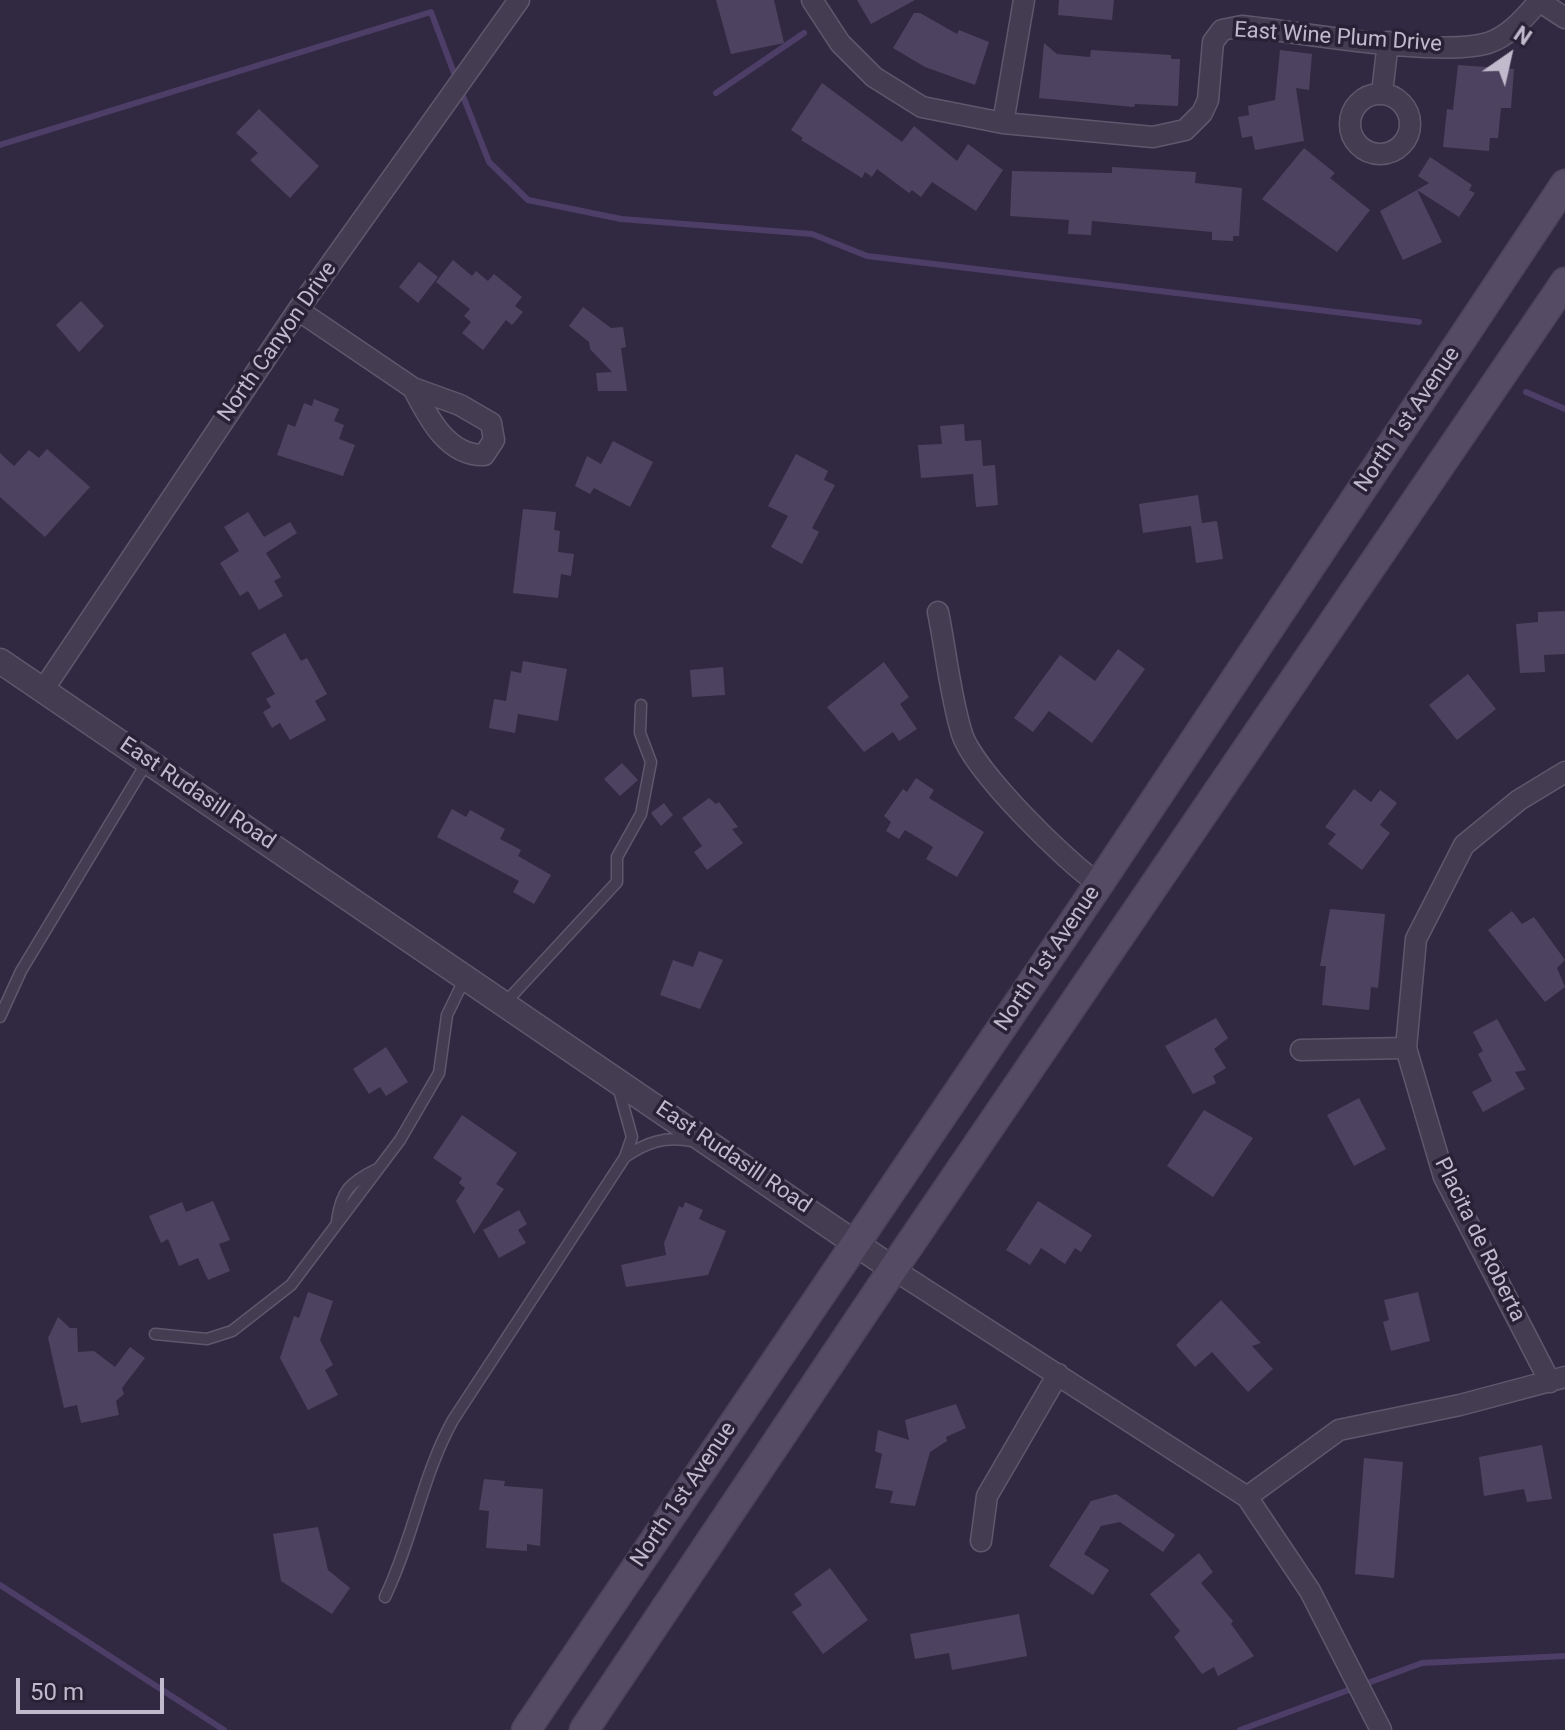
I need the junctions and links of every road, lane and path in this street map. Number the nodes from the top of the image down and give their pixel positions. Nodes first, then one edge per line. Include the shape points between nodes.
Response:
1 (519, 0) edge
2 (812, 0) edge
3 (1024, 0) edge
4 (1540, 1) edge
5 (1565, 18) edge
6 (1388, 42) junction
7 (1382, 93) dead end
8 (1003, 123) junction
9 (1565, 184) edge
10 (1565, 282) edge
11 (298, 310) junction
12 (413, 388) dead end
13 (938, 612) dead end
14 (0, 661) edge
15 (43, 690) junction
16 (641, 705) dead end
17 (148, 761) junction
18 (1565, 772) edge
19 (1099, 884) junction
20 (466, 977) junction
21 (505, 1003) junction
22 (0, 1017) edge
23 (1406, 1048) junction
24 (1301, 1050) dead end
25 (608, 1073) junction
26 (714, 1145) junction
27 (625, 1157) junction
28 (855, 1240) junction
29 (893, 1269) junction
30 (155, 1334) dead end
31 (1058, 1374) junction
32 (1557, 1380) edge
33 (1247, 1497) junction
34 (981, 1541) dead end
35 (385, 1597) dead end
36 (526, 1730) edge
37 (584, 1730) edge
38 (1381, 1730) edge

1 - 11 street, North Canyon Drive
2 - 8 street, East Wine Plum Drive via 840,43 874,77 922,107
3 - 8 street
4 - 5 street
4 - 6 street, East Wine Plum Drive via 1513,30 1489,43 1448,47
6 - 7 street
6 - 8 street, East Wine Plum Drive via 1242,26 1222,30 1213,42 1205,108 1185,130 1165,136
9 - 19 main road, North 1st Avenue
10 - 29 main road, North 1st Avenue
11 - 12 street
11 - 15 street, North Canyon Drive
13 - 19 street via 963,737 1009,800
14 - 15 street, East Rudasill Road
15 - 17 street, East Rudasill Road
16 - 21 lane via 640,733 651,762 641,814 617,857 617,882
17 - 20 street, East Rudasill Road
17 - 22 lane via 21,971
18 - 23 street, Placita de Roberta via 1519,800 1464,845 1416,939
19 - 28 main road, North 1st Avenue
20 - 21 street, East Rudasill Road
20 - 30 lane via 447,1015 439,1073 379,1168 291,1285 232,1331 207,1339
21 - 25 street, East Rudasill Road
23 - 24 street
23 - 32 street, Placita de Roberta via 1444,1177
25 - 26 street, East Rudasill Road
25 - 27 lane via 621,1093 632,1137
26 - 27 lane via 671,1137 644,1144
26 - 28 street, East Rudasill Road
27 - 35 lane via 453,1420 434,1455 404,1556
28 - 29 street, East Rudasill Road
28 - 36 main road, North 1st Avenue
29 - 31 street, East Rudasill Road
29 - 37 main road, North 1st Avenue
31 - 33 street, East Rudasill Road
31 - 34 street via 987,1496
32 - 33 street via 1339,1430
33 - 38 street, East Rudasill Road via 1310,1591

